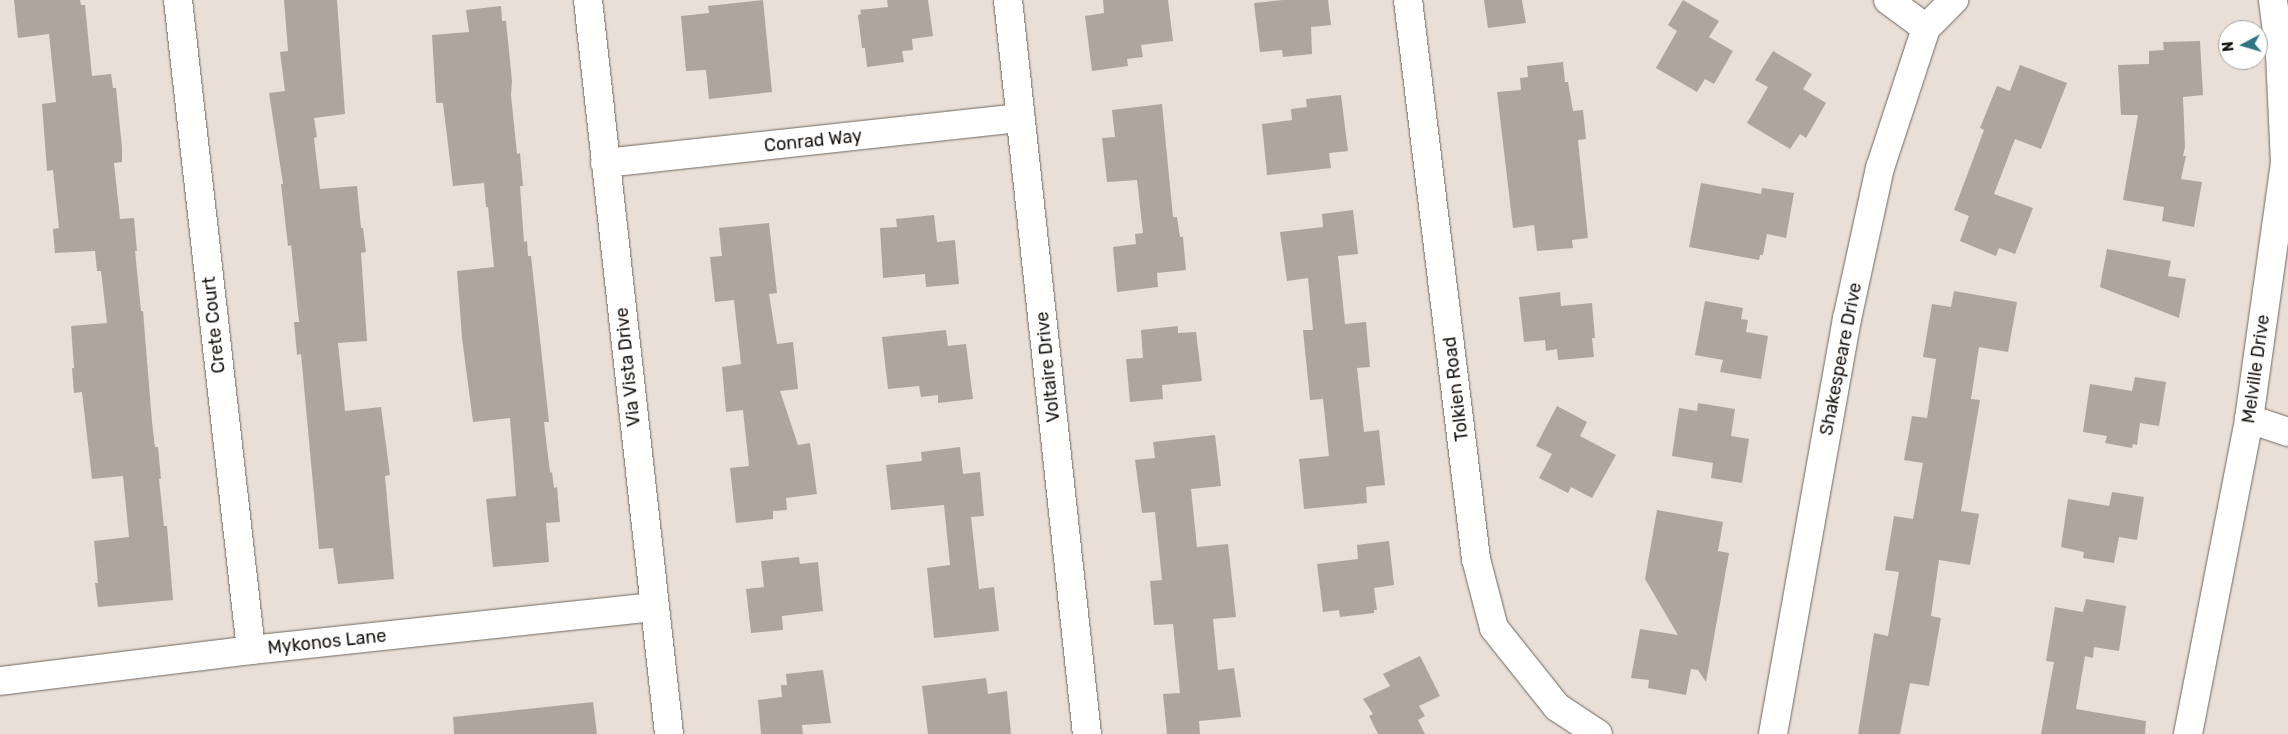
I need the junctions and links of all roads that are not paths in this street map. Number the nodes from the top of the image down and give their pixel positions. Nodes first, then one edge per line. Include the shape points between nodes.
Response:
1 (178, 0) edge
2 (588, 0) edge
3 (1008, 0) edge
4 (1408, 0) edge
5 (1888, 0) edge
6 (1954, 0) edge
7 (2273, 0) edge
8 (1926, 28) junction
9 (1021, 118) junction
10 (605, 163) junction
11 (2249, 419) junction
12 (2288, 432) edge
13 (654, 607) junction
14 (251, 650) junction
15 (0, 681) edge
16 (669, 734) edge
17 (1087, 734) edge
18 (1598, 734) edge
19 (1773, 734) edge
20 (2188, 734) edge

1 - 14 street, Crete Court
2 - 10 street, Via Vista Drive
3 - 9 street, Voltaire Drive
4 - 18 street, Tolkien Road via 1476,559 1494,628 1557,707
5 - 8 street
6 - 8 street, Shakespeare Drive
7 - 11 street, Melville Drive via 2280,55 2285,164
8 - 19 street, Shakespeare Drive via 1880,168 1849,310
9 - 10 street, Conrad Way
9 - 17 street, Voltaire Drive
10 - 13 street, Via Vista Drive
11 - 12 street
11 - 20 street, Melville Drive
13 - 14 street, Mykonos Lane
13 - 16 street, Via Vista Drive
14 - 15 street, Mykonos Lane

